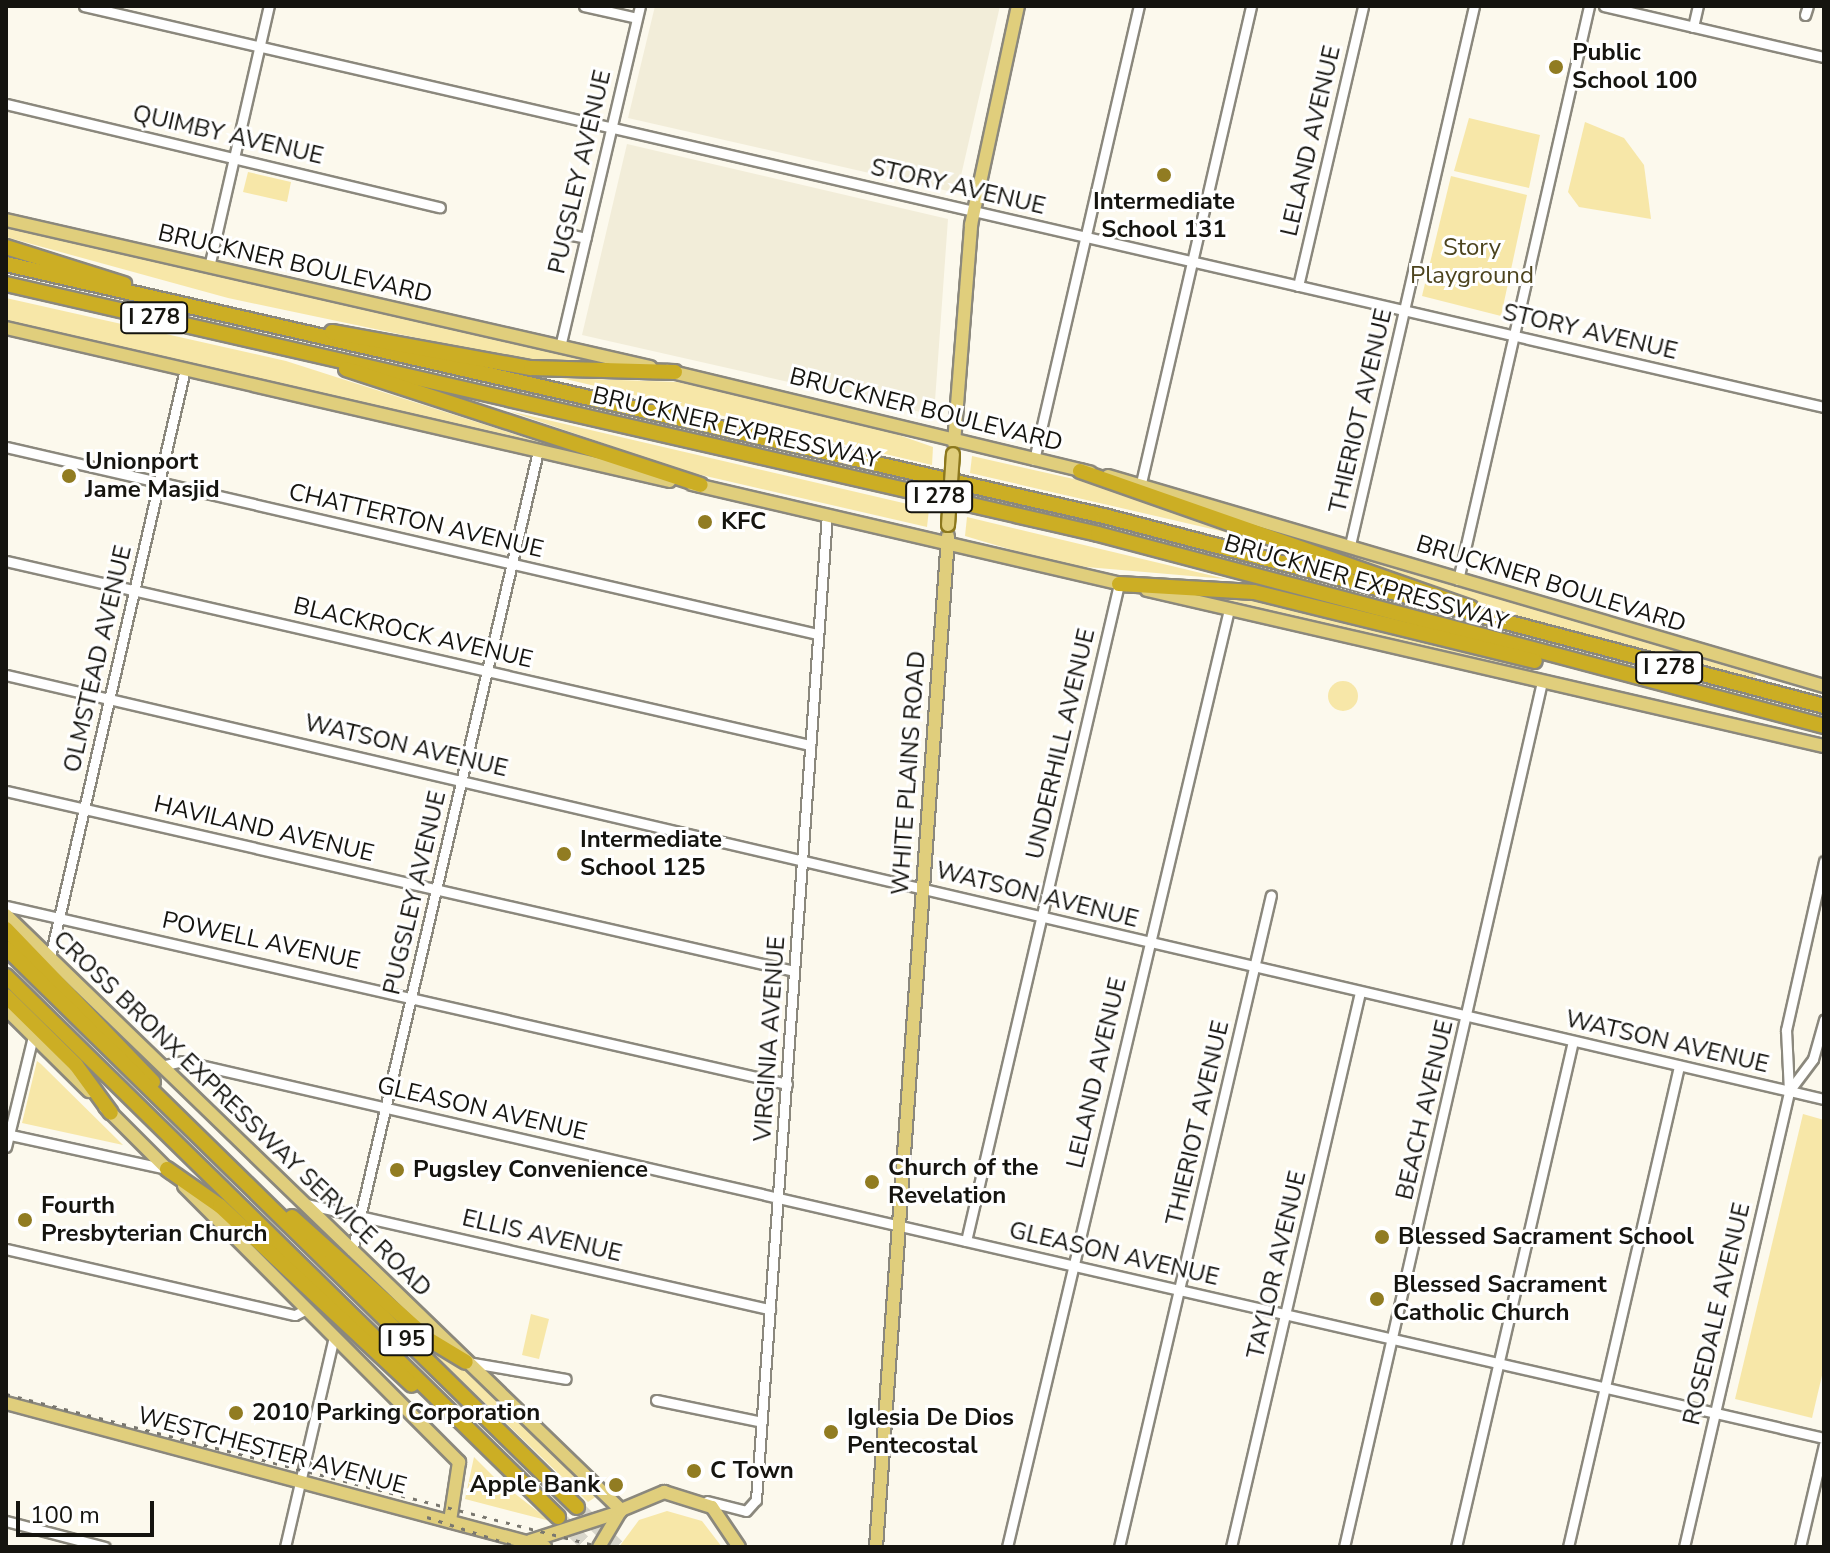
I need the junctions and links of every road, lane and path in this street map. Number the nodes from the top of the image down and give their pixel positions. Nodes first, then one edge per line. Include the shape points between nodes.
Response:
1 (84, 6) edge
2 (269, 6) edge
3 (584, 6) edge
4 (640, 6) edge
5 (1018, 6) edge
6 (1139, 6) edge
7 (1251, 6) edge
8 (1363, 6) edge
9 (1474, 6) edge
10 (1589, 6) edge
11 (1604, 6) edge
12 (1698, 6) edge
13 (637, 18) junction
14 (1693, 27) junction
15 (260, 46) junction
16 (1824, 57) edge
17 (6, 104) edge
18 (611, 127) junction
19 (235, 156) junction
20 (440, 207) dead end
21 (973, 211) junction
22 (6, 220) edge
23 (572, 235) dead end
24 (1087, 237) junction
25 (586, 238) junction
26 (6, 247) edge
27 (1192, 261) junction
28 (6, 264) edge
29 (209, 267) junction
30 (6, 284) edge
31 (1298, 286) junction
32 (192, 307) junction
33 (1404, 310) junction
34 (6, 328) edge
35 (292, 328) junction
36 (1515, 336) junction
37 (560, 347) junction
38 (301, 351) junction
39 (185, 369) junction
40 (675, 372) junction
41 (1824, 407) edge
42 (954, 438) junction
43 (6, 447) edge
44 (538, 451) junction
45 (1034, 460) junction
46 (1080, 471) junction
47 (160, 483) junction
48 (1141, 483) junction
49 (700, 485) junction
50 (827, 515) junction
51 (947, 541) junction
52 (1350, 545) junction
53 (6, 561) edge
54 (512, 564) junction
55 (1458, 580) junction
56 (1119, 584) junction
57 (135, 590) junction
58 (1229, 609) junction
59 (1515, 628) junction
60 (817, 634) junction
61 (1571, 664) junction
62 (487, 671) junction
63 (6, 675) edge
64 (1542, 682) junction
65 (1824, 686) edge
66 (109, 699) junction
67 (1824, 706) edge
68 (1822, 725) edge
69 (810, 745) junction
70 (1824, 746) edge
71 (462, 780) junction
72 (6, 791) edge
73 (84, 808) junction
74 (802, 858) junction
75 (1824, 861) edge
76 (923, 888) junction
77 (436, 889) junction
78 (1271, 895) dead end
79 (6, 906) edge
80 (6, 915) edge
81 (60, 917) junction
82 (1041, 918) junction
83 (6, 929) edge
84 (1148, 943) junction
85 (6, 948) edge
86 (50, 957) junction
87 (1254, 967) junction
88 (794, 971) junction
89 (6, 976) edge
90 (1360, 992) junction
91 (412, 994) junction
92 (6, 996) edge
93 (7, 1013) edge
94 (1467, 1017) junction
95 (1824, 1020) edge
96 (33, 1036) junction
97 (1573, 1041) junction
98 (161, 1066) junction
99 (1679, 1066) junction
100 (787, 1084) junction
101 (1789, 1091) junction
102 (1824, 1099) edge
103 (386, 1107) junction
104 (111, 1113) junction
105 (188, 1126) junction
106 (8, 1134) edge
107 (6, 1147) edge
108 (167, 1169) junction
109 (235, 1173) junction
110 (778, 1198) junction
111 (303, 1204) junction
112 (361, 1216) junction
113 (899, 1225) junction
114 (966, 1241) junction
115 (6, 1249) edge
116 (352, 1251) junction
117 (1073, 1265) junction
118 (1179, 1290) junction
119 (307, 1309) junction
120 (770, 1309) junction
121 (1286, 1314) junction
122 (334, 1336) junction
123 (1392, 1339) junction
124 (466, 1362) junction
125 (1498, 1363) junction
126 (566, 1379) dead end
127 (1605, 1388) junction
128 (656, 1400) dead end
129 (6, 1403) edge
130 (1715, 1413) junction
131 (762, 1422) junction
132 (1824, 1438) edge
133 (1824, 1445) edge
134 (514, 1473) junction
135 (301, 1481) junction
136 (698, 1499) junction
137 (577, 1507) tunnel mouth
138 (620, 1511) junction
139 (558, 1517) tunnel mouth
140 (6, 1521) edge
141 (450, 1521) junction
142 (527, 1542) junction
143 (105, 1547) edge
144 (285, 1547) edge
145 (545, 1547) edge
146 (599, 1547) edge
147 (739, 1547) edge
148 (876, 1547) edge
149 (1007, 1547) edge
150 (1119, 1547) edge
151 (1231, 1547) edge
152 (1344, 1547) edge
153 (1456, 1547) edge
154 (1568, 1547) edge
155 (1684, 1547) edge
156 (1800, 1547) edge

1 - 15 street, STORY AVENUE
2 - 15 street
3 - 13 street
4 - 13 street, PUGSLEY AVENUE
5 - 21 main road, WHITE PLAINS ROAD
6 - 24 street
7 - 27 street
8 - 31 street, LELAND AVENUE
9 - 33 street, THIERIOT AVENUE
10 - 36 street
11 - 14 street
12 - 14 street
13 - 18 street, PUGSLEY AVENUE
14 - 16 street
15 - 18 street, STORY AVENUE
15 - 19 street
17 - 19 street, QUIMBY AVENUE
18 - 21 street, STORY AVENUE
18 - 25 street, PUGSLEY AVENUE
19 - 20 street, QUIMBY AVENUE
19 - 29 street
21 - 24 street, STORY AVENUE
21 - 42 main road, WHITE PLAINS ROAD
22 - 29 main road, BRUCKNER BOULEVARD
23 - 25 street
24 - 27 street, STORY AVENUE
24 - 45 street
25 - 37 street, PUGSLEY AVENUE
26 - 32 highway
27 - 31 street, STORY AVENUE
27 - 48 street
28 - 32 highway, BRUCKNER EXPRESSWAY / I 278
29 - 37 main road, BRUCKNER BOULEVARD
30 - 38 highway, BRUCKNER EXPRESSWAY / I 278
31 - 33 street, STORY AVENUE
32 - 35 highway, BRUCKNER EXPRESSWAY / I 278
33 - 36 street, STORY AVENUE
33 - 52 street, THIERIOT AVENUE
34 - 39 main road
35 - 40 highway via 531,368
35 - 59 highway, BRUCKNER EXPRESSWAY / I 278 via 1129,522
36 - 41 street, STORY AVENUE
36 - 55 street
37 - 40 main road, BRUCKNER BOULEVARD
38 - 49 highway
38 - 61 highway, BRUCKNER EXPRESSWAY / I 278 via 1147,546
39 - 44 main road
39 - 47 street, OLMSTEAD AVENUE
40 - 42 main road, BRUCKNER BOULEVARD
42 - 45 main road, BRUCKNER BOULEVARD
42 - 51 main road, WHITE PLAINS ROAD, bridge
43 - 47 street, CHATTERTON AVENUE
44 - 49 main road
44 - 54 street, PUGSLEY AVENUE
45 - 46 main road, BRUCKNER BOULEVARD
46 - 48 main road, BRUCKNER BOULEVARD
46 - 59 highway
47 - 54 street, CHATTERTON AVENUE
47 - 57 street, OLMSTEAD AVENUE
48 - 52 main road, BRUCKNER BOULEVARD
49 - 50 main road
50 - 51 main road
50 - 60 street, VIRGINIA AVENUE
51 - 56 main road
51 - 76 main road, WHITE PLAINS ROAD
52 - 55 main road, BRUCKNER BOULEVARD
53 - 57 street, BLACKROCK AVENUE
54 - 60 street, CHATTERTON AVENUE
54 - 62 street, PUGSLEY AVENUE
55 - 65 main road, BRUCKNER BOULEVARD
56 - 58 main road
56 - 61 highway via 1254,592 1507,658
56 - 82 street, UNDERHILL AVENUE
57 - 62 street, BLACKROCK AVENUE
57 - 66 street, OLMSTEAD AVENUE
58 - 64 main road
58 - 84 street, LELAND AVENUE
59 - 67 highway, BRUCKNER EXPRESSWAY / I 278
60 - 69 street, VIRGINIA AVENUE
61 - 68 highway, BRUCKNER EXPRESSWAY / I 278
62 - 69 street, BLACKROCK AVENUE
62 - 71 street, PUGSLEY AVENUE
63 - 66 street, WATSON AVENUE
64 - 70 main road
64 - 94 street, BEACH AVENUE
66 - 71 street, WATSON AVENUE
66 - 73 street, OLMSTEAD AVENUE
69 - 74 street, VIRGINIA AVENUE
71 - 74 street, WATSON AVENUE
71 - 77 street, PUGSLEY AVENUE
72 - 73 street, HAVILAND AVENUE
73 - 77 street, HAVILAND AVENUE
73 - 81 street, OLMSTEAD AVENUE
74 - 76 street, WATSON AVENUE
74 - 88 street, VIRGINIA AVENUE
75 - 101 street, ROSEDALE AVENUE via 1786,1030
76 - 82 street, WATSON AVENUE
76 - 113 main road, WHITE PLAINS ROAD
77 - 88 street, HAVILAND AVENUE
77 - 91 street, PUGSLEY AVENUE
78 - 87 street, THIERIOT AVENUE
79 - 81 street, POWELL AVENUE
80 - 86 main road, CROSS BRONX EXPRESSWAY SERVICE ROAD
81 - 86 street, OLMSTEAD AVENUE
81 - 91 street, POWELL AVENUE
82 - 84 street, WATSON AVENUE
82 - 114 street, UNDERHILL AVENUE
83 - 105 highway via 121,1042
84 - 87 street, WATSON AVENUE
84 - 117 street, LELAND AVENUE
85 - 105 highway, I 95
86 - 98 main road, CROSS BRONX EXPRESSWAY SERVICE ROAD
87 - 90 street, WATSON AVENUE
87 - 118 street, THIERIOT AVENUE
88 - 100 street, VIRGINIA AVENUE
89 - 134 highway, I 95
90 - 94 street, WATSON AVENUE
90 - 121 street, TAYLOR AVENUE
91 - 100 street, POWELL AVENUE
91 - 103 street, PUGSLEY AVENUE
92 - 104 highway via 76,1065
93 - 96 main road
94 - 97 street, WATSON AVENUE
94 - 123 street, BEACH AVENUE
95 - 101 street, ROSEDALE AVENUE via 1806,1075
96 - 104 main road
96 - 106 street
97 - 99 street, WATSON AVENUE
97 - 125 street
98 - 103 street, GLEASON AVENUE via 182,1061
98 - 111 main road, CROSS BRONX EXPRESSWAY SERVICE ROAD
99 - 101 street, WATSON AVENUE
99 - 127 street
100 - 110 street, VIRGINIA AVENUE
101 - 102 street, WATSON AVENUE
101 - 130 street, ROSEDALE AVENUE
103 - 110 street, GLEASON AVENUE
103 - 112 street, PUGSLEY AVENUE
104 - 108 main road
105 - 109 highway, I 95
106 - 107 street
106 - 108 street
108 - 119 main road
108 - 134 highway via 220,1206 361,1342
109 - 124 highway via 428,1339
109 - 137 highway, I 95
110 - 113 street, GLEASON AVENUE
110 - 120 street, VIRGINIA AVENUE
111 - 112 street, ELLIS AVENUE
111 - 116 main road, CROSS BRONX EXPRESSWAY SERVICE ROAD
112 - 116 street, PUGSLEY AVENUE
112 - 120 street, ELLIS AVENUE
113 - 114 street, GLEASON AVENUE
113 - 148 main road, WHITE PLAINS ROAD
114 - 117 street, GLEASON AVENUE
115 - 119 street via 295,1315
116 - 124 main road, CROSS BRONX EXPRESSWAY SERVICE ROAD
117 - 118 street, GLEASON AVENUE
117 - 149 street, LELAND AVENUE
118 - 121 street, GLEASON AVENUE
118 - 150 street, THIERIOT AVENUE
119 - 122 main road
120 - 131 street, VIRGINIA AVENUE
121 - 123 street, GLEASON AVENUE
121 - 151 street, TAYLOR AVENUE
122 - 135 street
122 - 141 main road via 462,1467
123 - 125 street, GLEASON AVENUE
123 - 152 street, BEACH AVENUE
124 - 126 street
124 - 138 main road, CROSS BRONX EXPRESSWAY SERVICE ROAD
125 - 127 street, GLEASON AVENUE
125 - 153 street
127 - 130 street, GLEASON AVENUE
127 - 154 street
128 - 131 street
129 - 135 main road, WESTCHESTER AVENUE
130 - 132 street, GLEASON AVENUE
130 - 155 street, ROSEDALE AVENUE
131 - 136 street, VIRGINIA AVENUE via 752,1509
133 - 156 street
134 - 139 highway, I 95
135 - 141 main road, WESTCHESTER AVENUE
135 - 144 street
136 - 138 main road via 657,1493
136 - 147 main road via 723,1516
138 - 142 main road
138 - 146 main road
140 - 143 street
141 - 142 main road, WESTCHESTER AVENUE
142 - 145 main road, WESTCHESTER AVENUE

